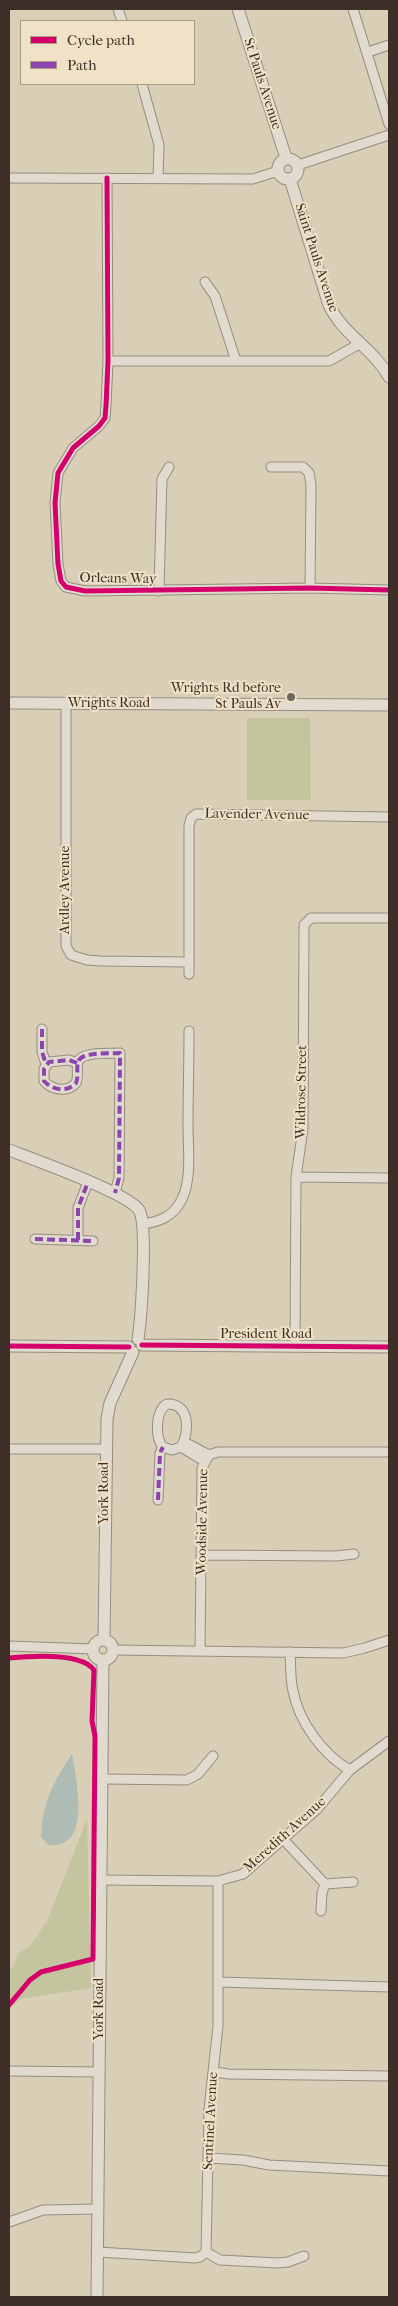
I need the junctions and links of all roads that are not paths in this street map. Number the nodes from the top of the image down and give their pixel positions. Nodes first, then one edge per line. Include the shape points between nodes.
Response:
1 (238, 9) edge
2 (353, 9) edge
3 (389, 45) edge
4 (368, 52) junction
5 (142, 85) edge
6 (389, 124) edge
7 (389, 135) edge
8 (286, 158) junction
9 (298, 165) junction
10 (278, 171) junction
11 (9, 178) edge
12 (107, 178) junction
13 (158, 178) junction
14 (290, 179) junction
15 (204, 282) dead end
16 (359, 344) junction
17 (108, 361) junction
18 (236, 361) junction
19 (389, 377) edge
20 (271, 466) dead end
21 (169, 467) dead end
22 (310, 588) junction
23 (389, 590) edge
24 (158, 591) junction
25 (9, 703) edge
26 (66, 704) junction
27 (389, 705) edge
28 (389, 817) edge
29 (389, 918) edge
30 (189, 962) junction
31 (189, 974) dead end
32 (42, 1029) dead end
33 (189, 1031) dead end
34 (78, 1063) junction
35 (46, 1064) junction
36 (9, 1150) edge
37 (296, 1177) junction
38 (389, 1178) edge
39 (88, 1182) junction
40 (115, 1193) junction
41 (142, 1224) junction
42 (35, 1239) dead end
43 (78, 1240) junction
44 (93, 1240) dead end
45 (9, 1346) edge
46 (135, 1346) junction
47 (295, 1347) junction
48 (389, 1347) edge
49 (183, 1445) junction
50 (164, 1447) junction
51 (9, 1449) edge
52 (106, 1449) junction
53 (389, 1452) edge
54 (206, 1458) junction
55 (158, 1500) dead end
56 (354, 1554) dead end
57 (202, 1555) junction
58 (104, 1640) junction
59 (389, 1640) edge
60 (9, 1646) edge
61 (93, 1649) junction
62 (113, 1650) junction
63 (200, 1651) junction
64 (290, 1652) junction
65 (103, 1660) junction
66 (389, 1741) edge
67 (213, 1756) dead end
68 (350, 1770) junction
69 (103, 1779) junction
70 (283, 1839) junction
71 (100, 1880) junction
72 (218, 1880) junction
73 (353, 1882) dead end
74 (325, 1884) junction
75 (321, 1911) dead end
76 (219, 1982) junction
77 (389, 1987) edge
78 (9, 2071) edge
79 (100, 2072) junction
80 (214, 2072) junction
81 (389, 2076) edge
82 (208, 2158) junction
83 (389, 2171) edge
84 (98, 2209) junction
85 (9, 2222) edge
86 (98, 2252) junction
87 (206, 2252) junction
88 (304, 2256) dead end
89 (97, 2297) edge

1 - 8 street, St Pauls Avenue
2 - 4 street
3 - 4 street
4 - 6 street
5 - 13 street via 159,146
7 - 9 street
8 - 9 street
8 - 10 street via 278,165
9 - 14 street via 298,172
10 - 13 street via 253,179
10 - 14 street
11 - 12 street
12 - 13 street
12 - 17 street, Orleans Way
14 - 16 street, Saint Pauls Avenue via 329,306 335,318
15 - 18 street via 215,296
16 - 18 street via 329,361
16 - 19 street, Saint Pauls Avenue via 373,354
17 - 18 street
17 - 24 street, Orleans Way via 104,418 73,448 58,474 55,503 61,581 66,587 85,591
20 - 22 street via 303,467 309,473
21 - 24 street via 162,479
22 - 23 street, Orleans Way
22 - 24 street, Orleans Way
25 - 26 street, Wrights Road
26 - 27 street, Wrights Road
26 - 30 street, Ardley Avenue via 66,946 71,955 87,960
28 - 30 street, Lavender Avenue via 196,814 189,826
29 - 37 street, Wildrose Street via 311,918 304,925 303,1129
30 - 31 street, Lavender Avenue
32 - 35 street
33 - 41 street via 189,1162 186,1185 173,1212 159,1222
34 - 35 street via 52,1060
34 - 35 street via 76,1083 66,1089 48,1086 44,1081
34 - 40 street via 87,1054 120,1053 119,1178
36 - 39 street, York Road
37 - 38 street
37 - 47 street, Wildrose Street
39 - 40 street, York Road
39 - 43 street via 78,1208
40 - 41 street, York Road via 134,1204 142,1215
41 - 46 street, York Road via 142,1300
42 - 43 street
43 - 44 street
45 - 46 street, President Road
46 - 47 street, President Road
46 - 52 street, York Road via 110,1403
47 - 48 street, President Road
49 - 50 street via 172,1450
49 - 50 street via 186,1416 183,1409 166,1404 159,1414 159,1439
49 - 54 street
50 - 55 street via 160,1453
51 - 52 street
52 - 58 street, York Road
53 - 54 street, Woodside Avenue via 218,1452
54 - 57 street, Woodside Avenue via 202,1468
56 - 57 street
57 - 63 street, Woodside Avenue
58 - 61 street via 98,1641
58 - 62 street
59 - 64 street via 349,1652
60 - 61 street
61 - 65 street via 94,1655
62 - 63 street
62 - 65 street via 109,1658
63 - 64 street
64 - 68 street via 293,1692 302,1716 326,1750
65 - 69 street, York Road
66 - 68 street, Meredith Avenue
67 - 69 street via 198,1774 187,1780
68 - 70 street, Meredith Avenue via 317,1809
69 - 71 street, York Road
70 - 72 street, Meredith Avenue via 243,1874
70 - 74 street
71 - 72 street, Meredith Avenue
71 - 79 street, York Road
72 - 76 street, Sentinel Avenue
73 - 74 street
74 - 75 street
76 - 77 street
76 - 80 street, Sentinel Avenue
78 - 79 street
79 - 84 street, York Road
80 - 81 street
80 - 82 street, Sentinel Avenue
82 - 83 street via 269,2165
82 - 87 street, Sentinel Avenue
84 - 85 street via 43,2210
84 - 86 street, York Road
86 - 87 street via 195,2258
86 - 89 street, York Road
87 - 88 street via 220,2260 278,2263

